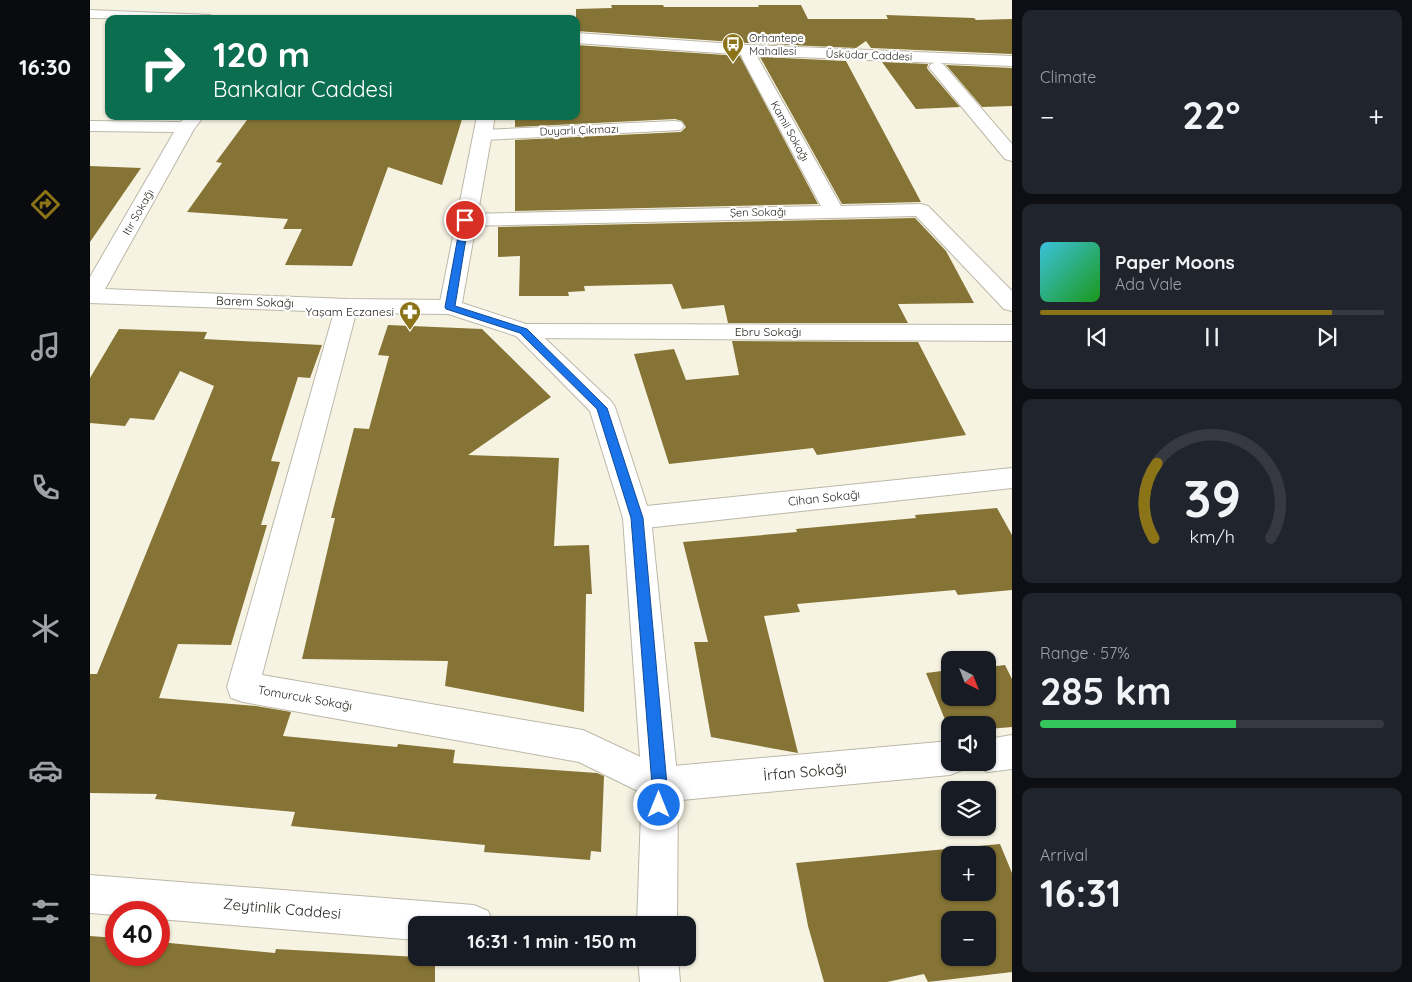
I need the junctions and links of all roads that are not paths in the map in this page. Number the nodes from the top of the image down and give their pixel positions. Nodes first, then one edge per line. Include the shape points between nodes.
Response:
1 (90, 14) edge
2 (114, 15) edge
3 (90, 23) edge
4 (105, 24) edge
5 (580, 38) edge
6 (580, 48) edge
7 (749, 54) junction
8 (1012, 61) edge
9 (937, 67) junction
10 (1012, 71) edge
11 (190, 122) edge
12 (484, 125) edge
13 (90, 126) edge
14 (676, 126) dead end
15 (1012, 156) edge
16 (833, 210) junction
17 (465, 220) junction
18 (90, 296) edge
19 (1012, 304) edge
20 (347, 306) junction
21 (450, 307) junction
22 (524, 331) junction
23 (1012, 333) edge
24 (1012, 478) edge
25 (637, 518) junction
26 (1012, 752) edge
27 (996, 754) edge
28 (941, 759) edge
29 (660, 785) junction
30 (90, 894) edge
31 (657, 916) edge
32 (408, 920) edge
33 (659, 966) edge
34 (660, 982) edge

1 - 2 street
3 - 4 street
5 - 7 street, Üsküdar Caddesi
6 - 7 street, Üsküdar Caddesi
7 - 8 street, Üsküdar Caddesi
7 - 9 street, Üsküdar Caddesi
7 - 16 street, Kamil Sokağı
9 - 10 street, Üsküdar Caddesi
9 - 15 street
11 - 13 street
11 - 18 street, Itır Sokağı
12 - 14 street, Duyarlı Çıkmazı
12 - 17 street
16 - 17 street, Şen Sokağı
16 - 19 street, Şen Sokağı via 921,210
17 - 21 street
18 - 20 street, Barem Sokağı
20 - 21 street, Barem Sokağı
20 - 29 street, Tomurcuk Sokağı via 243,687 583,746
21 - 22 street, Barem Sokağı
22 - 23 street, Ebru Sokağı
22 - 25 street via 602,408
24 - 25 street, Cihan Sokağı
25 - 29 street
26 - 27 street
28 - 29 street, İrfan Sokağı
29 - 31 street
30 - 32 street, Zeytinlik Caddesi
33 - 34 street

